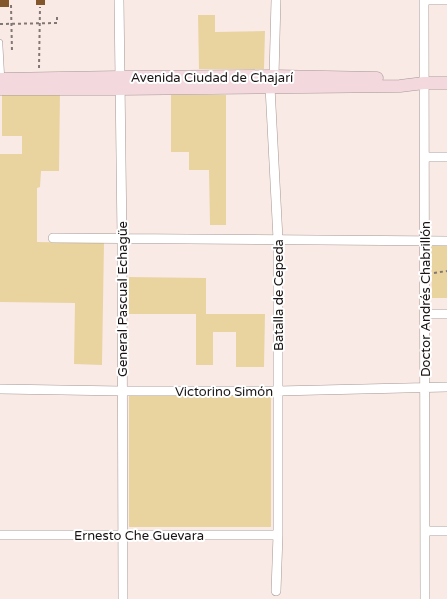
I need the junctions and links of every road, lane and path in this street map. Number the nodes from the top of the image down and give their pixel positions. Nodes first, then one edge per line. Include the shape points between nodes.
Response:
1 (119, 0) edge
2 (276, 0) edge
3 (424, 0) edge
4 (447, 0) edge
5 (11, 5) dead end
6 (40, 7) dead end
7 (57, 15) dead end
8 (40, 23) junction
9 (0, 24) edge
10 (12, 24) junction
11 (0, 42) edge
12 (12, 52) dead end
13 (119, 77) junction
14 (39, 79) junction
15 (272, 82) junction
16 (1, 83) edge
17 (424, 83) junction
18 (447, 83) edge
19 (119, 89) junction
20 (425, 157) junction
21 (447, 157) edge
22 (53, 238) dead end
23 (122, 238) junction
24 (278, 239) junction
25 (425, 240) junction
26 (447, 241) edge
27 (447, 271) edge
28 (425, 274) junction
29 (425, 314) junction
30 (447, 314) edge
31 (425, 386) junction
32 (447, 387) edge
33 (0, 389) edge
34 (122, 391) junction
35 (278, 391) junction
36 (425, 531) junction
37 (447, 531) edge
38 (0, 535) edge
39 (123, 535) junction
40 (278, 535) junction
41 (276, 591) dead end
42 (123, 599) edge
43 (425, 599) edge

1 - 13 street, General Pascual Echagüe
2 - 15 street, Batalla de Cepeda
3 - 4 street
3 - 17 street, Doctor Andrés Chabrillón
5 - 10 path
6 - 8 path
7 - 8 path via 57,22
8 - 10 path
8 - 14 path
9 - 10 path
10 - 12 path
11 - 16 lane
13 - 14 main road, Avenida Ciudad de Chajarí
13 - 15 main road, Avenida Ciudad de Chajarí
13 - 19 street, General Pascual Echagüe
14 - 16 main road, Avenida Ciudad de Chajarí
15 - 17 main road, Avenida Ciudad de Chajarí via 400,86
15 - 19 main road, Avenida Ciudad de Chajarí
15 - 24 street, Batalla de Cepeda
16 - 19 main road, Avenida Ciudad de Chajarí
17 - 18 main road, Avenida Ciudad de Chajarí
17 - 20 street, Doctor Andrés Chabrillón
19 - 23 street, General Pascual Echagüe
20 - 21 street
20 - 25 street, Doctor Andrés Chabrillón
22 - 23 street
23 - 24 street
23 - 34 street, General Pascual Echagüe
24 - 25 street
24 - 35 street, Batalla de Cepeda
25 - 26 street
25 - 28 street, Doctor Andrés Chabrillón
27 - 28 path
28 - 29 street, Doctor Andrés Chabrillón
29 - 30 street
29 - 31 street, Doctor Andrés Chabrillón
31 - 32 street, Victorino Simón
31 - 35 street, Victorino Simón
31 - 36 street, Doctor Andrés Chabrillón
33 - 34 street, Victorino Simón
34 - 35 street, Victorino Simón
34 - 39 street, General Pascual Echagüe
35 - 40 street, Batalla de Cepeda
36 - 37 street
36 - 43 street, Doctor Andrés Chabrillón
38 - 39 street, Ernesto Che Guevara
39 - 40 street, Ernesto Che Guevara
39 - 42 street, General Pascual Echagüe
40 - 41 street, Batalla de Cepeda

